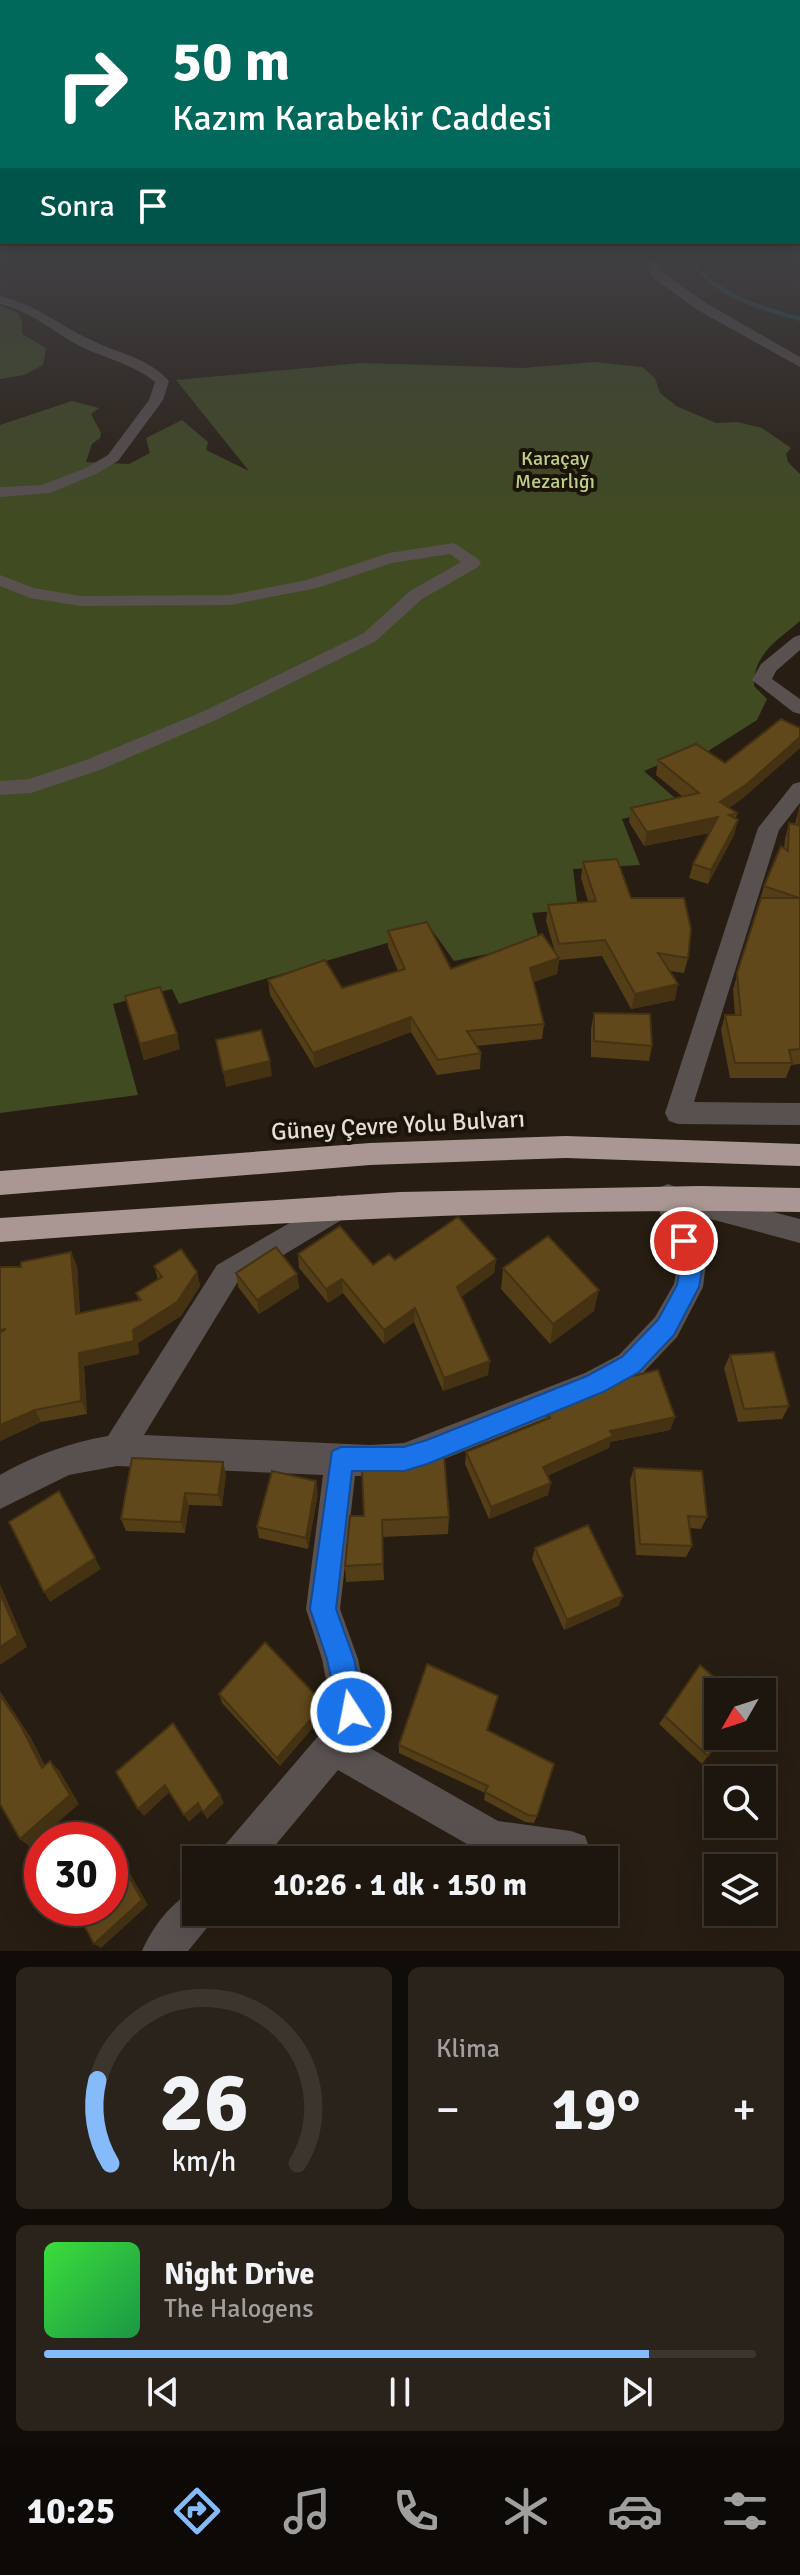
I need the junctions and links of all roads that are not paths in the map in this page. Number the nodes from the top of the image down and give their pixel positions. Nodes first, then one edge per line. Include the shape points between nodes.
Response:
1 (95, 347) edge
2 (772, 347) edge
3 (800, 363) edge
4 (0, 492) edge
5 (0, 580) edge
6 (800, 641) edge
7 (800, 708) edge
8 (0, 788) edge
9 (800, 789) edge
10 (800, 1114) edge
11 (800, 1155) edge
12 (0, 1183) edge
13 (668, 1196) junction
14 (800, 1200) edge
15 (338, 1207) junction
16 (0, 1230) edge
17 (800, 1231) edge
18 (117, 1450) junction
19 (341, 1459) junction
20 (0, 1493) edge
21 (333, 1747) junction
22 (250, 1846) edge
23 (540, 1846) edge
24 (183, 1926) edge
25 (162, 1951) edge

1 - 4 street via 162,381 156,400 113,458 91,471 44,490
2 - 3 street
5 - 8 street via 30,593 81,601 230,600 311,584 423,550 454,548 472,563 416,595 370,637 209,716 93,765 31,786
6 - 7 street via 768,668 762,680
9 - 10 street via 769,828 678,1113
11 - 12 highway, Güney Çevre Yolu Bulvarı via 566,1147 370,1154
13 - 14 highway
13 - 15 highway
13 - 17 street
13 - 19 street via 692,1263 688,1287 666,1327 630,1365 427,1452 404,1459
15 - 16 highway
15 - 18 street via 227,1274
18 - 19 street
18 - 20 street via 69,1459
19 - 21 street via 323,1609 351,1712
21 - 22 street
21 - 23 street via 493,1840
24 - 25 street

